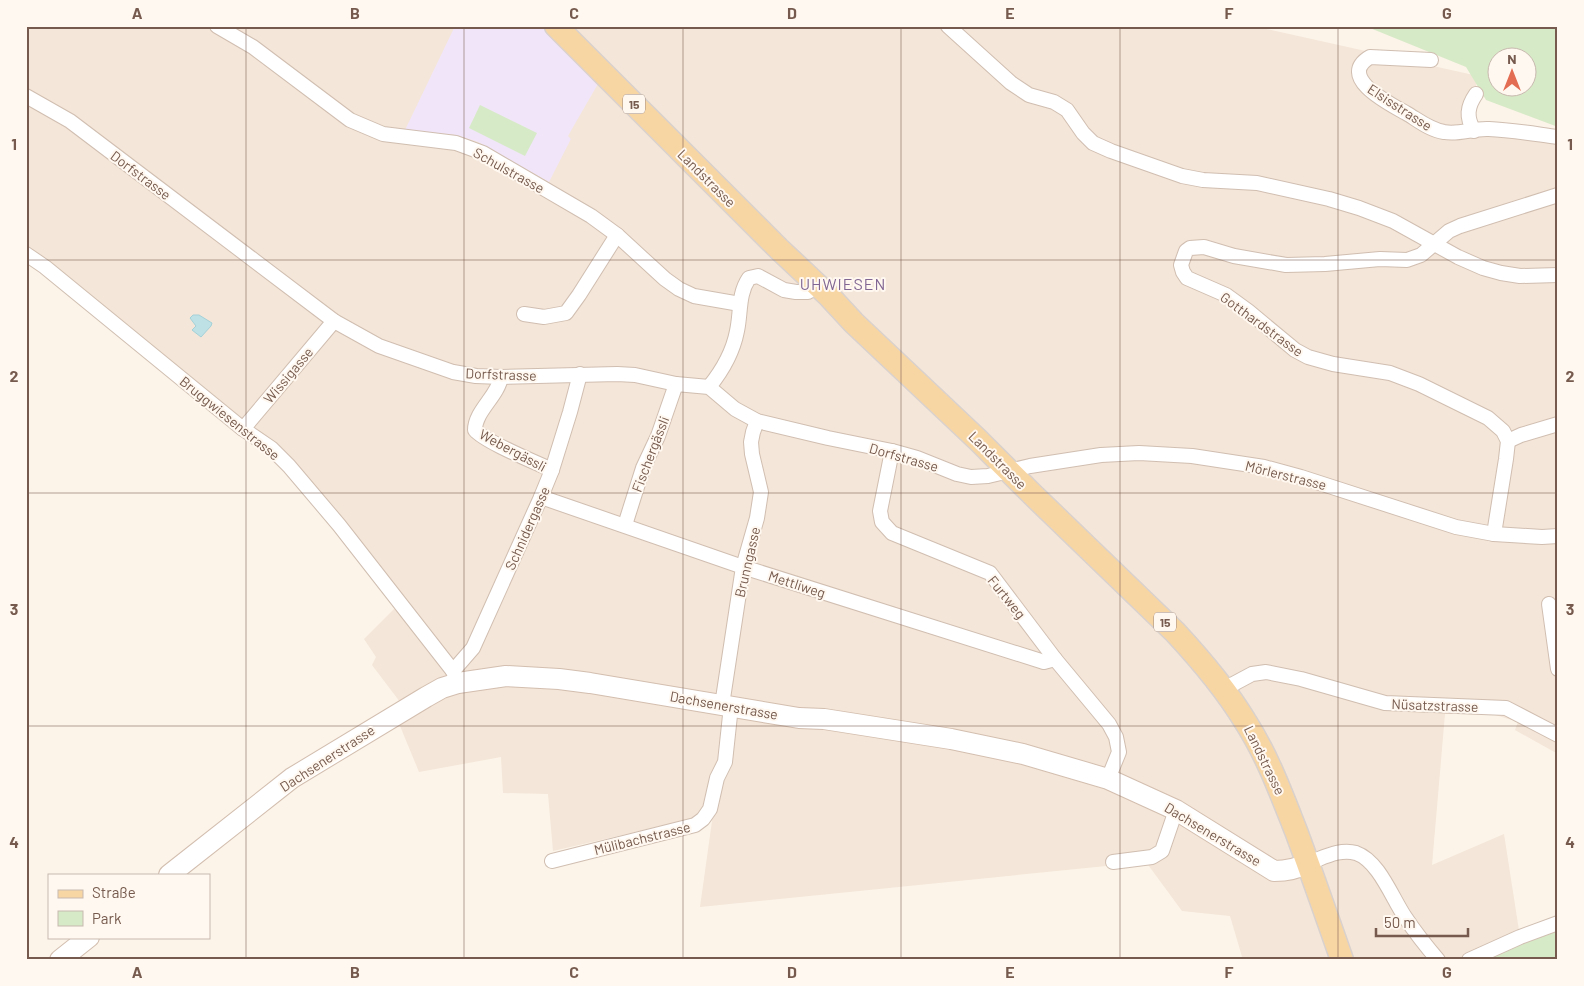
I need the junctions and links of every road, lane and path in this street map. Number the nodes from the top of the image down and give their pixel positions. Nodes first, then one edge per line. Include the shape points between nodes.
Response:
1 (217, 26) edge
2 (556, 26) edge
3 (948, 26) edge
4 (1431, 60) dead end
5 (1476, 94) dead end
6 (26, 96) edge
7 (1474, 131) junction
8 (1558, 137) edge
9 (1558, 195) edge
10 (617, 236) junction
11 (1433, 244) junction
12 (26, 254) edge
13 (1558, 275) edge
14 (817, 284) junction
15 (740, 304) junction
16 (524, 314) dead end
17 (334, 321) junction
18 (580, 374) junction
19 (501, 377) junction
20 (676, 384) junction
21 (710, 387) junction
22 (758, 421) junction
23 (1558, 424) edge
24 (242, 428) junction
25 (1508, 441) junction
26 (892, 451) junction
27 (552, 470) junction
28 (1009, 471) junction
29 (541, 496) junction
30 (625, 525) junction
31 (1494, 534) junction
32 (1558, 536) edge
33 (743, 567) junction
34 (1550, 604) dead end
35 (1055, 659) junction
36 (1558, 669) edge
37 (456, 677) junction
38 (1224, 689) junction
39 (727, 706) junction
40 (1557, 734) edge
41 (1108, 779) junction
42 (1176, 810) junction
43 (552, 861) dead end
44 (1113, 862) dead end
45 (1308, 863) junction
46 (169, 874) edge
47 (1558, 923) edge
48 (88, 938) edge
49 (60, 960) edge
50 (1342, 960) edge
51 (1438, 960) edge
52 (1469, 960) edge

1 - 10 street, Schulstrasse via 253,47 350,120 383,134 456,143 483,154 591,216
2 - 14 main road, Landstrasse / 15
3 - 11 street via 1011,83 1029,95 1054,102 1066,110 1093,143 1182,176 1258,183 1329,199 1393,221
4 - 7 street, Elsisstrasse via 1370,57 1363,61 1359,74 1374,94 1434,129 1453,134
5 - 7 street via 1468,111 1468,121
6 - 17 street, Dorfstrasse via 70,121
7 - 8 street, Elsisstrasse via 1487,128
9 - 11 street via 1460,226
10 - 15 street, Schulstrasse via 679,289 694,296
10 - 16 street via 566,313 544,317
11 - 13 street via 1501,273
11 - 25 street, Gotthardstrasse via 1421,255 1407,260 1365,259 1303,265 1268,263 1196,247 1186,251 1181,265 1187,278 1226,295 1308,357 1390,373 1419,384 1488,418 1503,431
12 - 24 street, Bruggwiesenstrasse
14 - 15 street via 808,292 796,292 784,290 758,276 749,278
14 - 28 main road, Landstrasse / 15
15 - 21 street via 737,332 724,368
17 - 19 street, Dorfstrasse via 379,346 428,364 453,372
17 - 24 street, Wissigasse
18 - 19 street, Dorfstrasse
18 - 20 street, Dorfstrasse via 636,375
18 - 27 street, Schnidergasse
19 - 27 street, Webergässli via 500,386 476,421 475,430
20 - 21 street, Dorfstrasse
20 - 30 street, Fischergässli
21 - 22 street, Dorfstrasse via 735,409
22 - 26 street, Dorfstrasse
22 - 33 street, Brunngasse via 751,442 761,492
23 - 25 street
24 - 37 street, Bruggwiesenstrasse via 271,448 289,466 339,525
25 - 31 street
26 - 28 street, Dorfstrasse via 972,477
26 - 35 street, Furtweg via 880,510 882,522 892,533 990,573
27 - 29 street, Schnidergasse
28 - 31 street, Mörlerstrasse via 1101,455 1192,456 1264,467 1456,527
28 - 38 main road, Landstrasse / 15 via 1175,632
29 - 30 street, Mettliweg
29 - 37 street, Schnidergasse via 473,648
30 - 33 street, Mettliweg
31 - 32 street, Mörlerstrasse
33 - 35 street, Mettliweg via 1044,662
33 - 39 street, Brunngasse
34 - 36 street
35 - 41 street, Furtweg via 1116,737 1119,752
37 - 39 street, Dachsenerstrasse via 506,676 590,683
37 - 46 street, Dachsenerstrasse via 292,778
38 - 40 street, Nüsatzstrasse via 1252,674 1266,672 1385,703 1506,708
38 - 45 main road, Landstrasse / 15 via 1272,771
39 - 41 street, Dachsenerstrasse via 960,741 1023,754
39 - 43 street, Mülibachstrasse via 725,762 717,778 710,809 703,819 695,825
41 - 42 street, Dachsenerstrasse
42 - 44 street via 1162,850 1152,857
42 - 45 street, Dachsenerstrasse via 1274,871 1298,869
45 - 50 main road, Landstrasse / 15
45 - 51 street via 1340,852 1365,858 1378,871 1404,916
47 - 52 street
48 - 49 street

